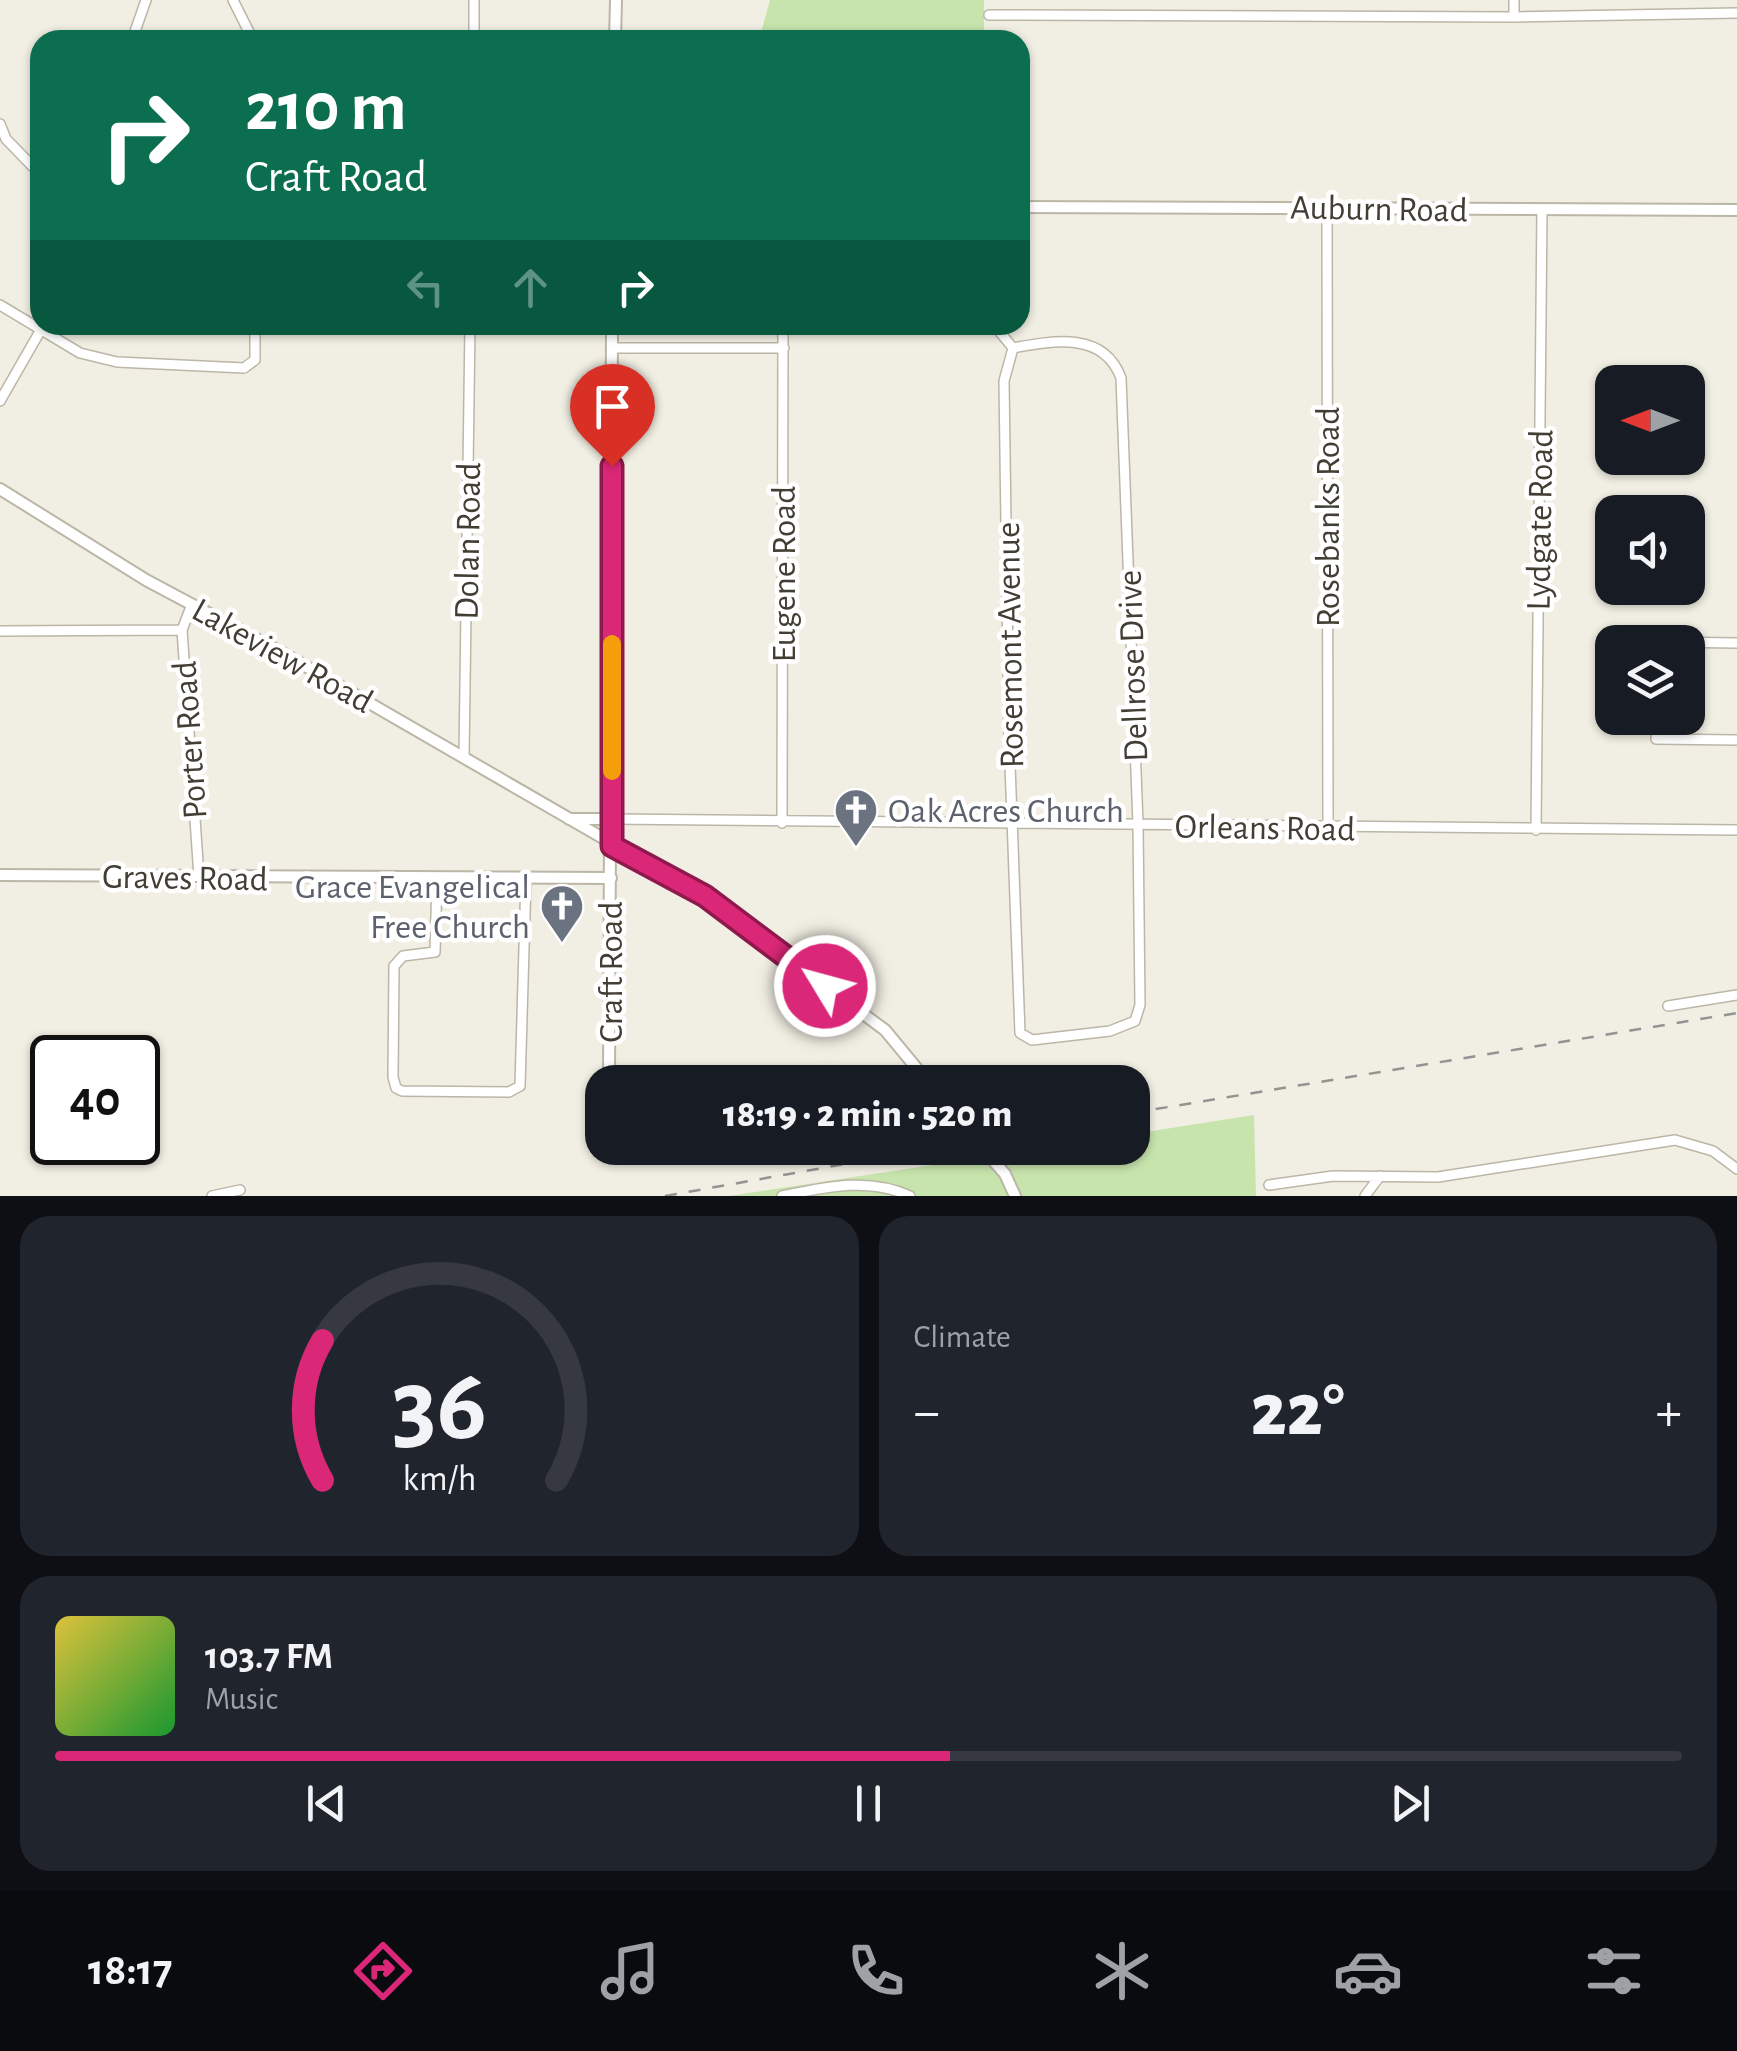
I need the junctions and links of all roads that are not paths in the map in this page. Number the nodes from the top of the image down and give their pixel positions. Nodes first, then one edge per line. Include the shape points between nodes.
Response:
1 (146, 0) edge
2 (233, 0) edge
3 (474, 0) edge
4 (616, 0) edge
5 (1514, 0) edge
6 (1737, 13) edge
7 (989, 16) dead end
8 (1514, 17) junction
9 (136, 30) edge
10 (248, 30) edge
11 (474, 30) edge
12 (615, 30) edge
13 (0, 124) edge
14 (30, 164) edge
15 (1326, 206) junction
16 (1030, 207) edge
17 (1542, 210) junction
18 (1737, 210) edge
19 (0, 305) edge
20 (30, 321) edge
21 (37, 335) edge
22 (54, 335) edge
23 (255, 335) edge
24 (470, 335) edge
25 (612, 335) edge
26 (784, 335) edge
27 (1002, 335) edge
28 (612, 348) junction
29 (784, 348) junction
30 (1013, 348) junction
31 (0, 401) edge
32 (0, 489) edge
33 (192, 604) junction
34 (182, 630) junction
35 (0, 631) edge
36 (1705, 643) edge
37 (1737, 643) edge
38 (1656, 735) edge
39 (1737, 740) edge
40 (464, 756) junction
41 (568, 819) junction
42 (612, 819) junction
43 (782, 822) junction
44 (1138, 824) junction
45 (1015, 826) junction
46 (1328, 828) junction
47 (1536, 830) junction
48 (1737, 830) edge
49 (612, 846) junction
50 (0, 875) edge
51 (199, 877) junction
52 (611, 878) junction
53 (437, 879) junction
54 (526, 880) junction
55 (1737, 996) edge
56 (1668, 1006) dead end
57 (1020, 1033) joint
58 (610, 1065) edge
59 (914, 1065) edge
60 (996, 1165) edge
61 (1737, 1169) edge
62 (1380, 1176) junction
63 (1268, 1185) dead end
64 (240, 1190) dead end
65 (212, 1196) edge
66 (782, 1196) edge
67 (910, 1196) edge
68 (1015, 1196) edge
69 (1365, 1196) edge

1 - 9 street
2 - 10 street
3 - 11 street
4 - 12 street
5 - 8 street
6 - 8 street
7 - 8 street
13 - 14 street
15 - 16 street, Auburn Road
15 - 17 street, Auburn Road
15 - 46 street, Rosebanks Road
17 - 18 street, Auburn Road
17 - 47 street, Lydgate Road
19 - 20 street
21 - 31 street
22 - 23 street via 80,352 117,362 244,368 255,360
24 - 40 street, Dolan Road
25 - 28 street, Craft Road
26 - 29 street, Eugene Road
27 - 30 street
28 - 29 street
28 - 42 street, Craft Road
29 - 43 street, Eugene Road
30 - 44 street, Dellrose Drive via 1100,346 1114,358 1121,378
30 - 45 street, Rosemont Avenue via 1004,381
32 - 33 street, Lakeview Road
33 - 34 street, Porter Road
33 - 40 street, Lakeview Road
34 - 35 street
34 - 51 street, Porter Road
36 - 37 street
38 - 39 street
40 - 41 street, Lakeview Road
41 - 42 street
41 - 49 street, Lakeview Road
42 - 43 street, Orleans Road
42 - 49 street, Craft Road
43 - 45 street, Orleans Road
44 - 45 street, Orleans Road
44 - 46 street, Orleans Road
44 - 57 street, Dellrose Drive via 1135,1021 1110,1031 1032,1040
45 - 57 street, Rosemont Avenue
46 - 47 street, Orleans Road
47 - 48 street, Orleans Road
49 - 52 street, Craft Road
49 - 59 street, Lakeview Road via 705,896 885,1030
50 - 51 street, Graves Road
51 - 53 street, Graves Road
52 - 54 street, Graves Road
52 - 58 street, Craft Road
53 - 54 street, Graves Road
53 - 54 street via 435,952 403,956 394,966 393,1077 402,1091 510,1092 520,1086
55 - 56 street
60 - 68 street
61 - 62 street via 1714,1151 1675,1140 1448,1175
62 - 63 street
62 - 69 street
64 - 65 street
66 - 67 street via 885,1185

